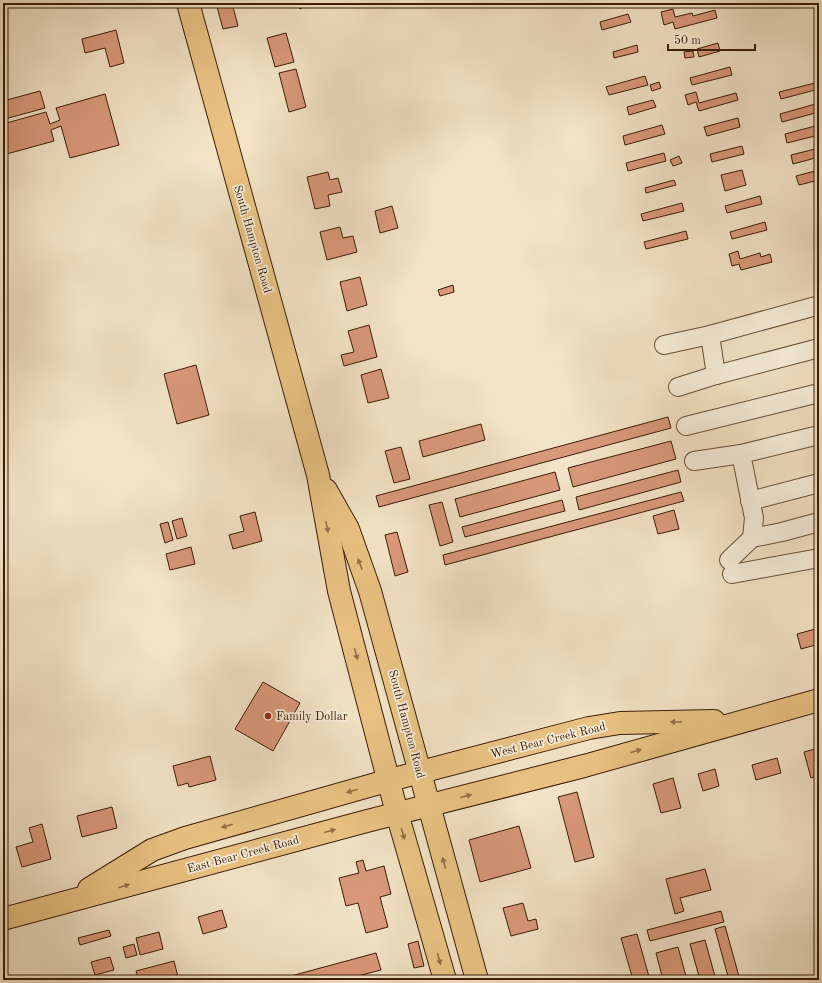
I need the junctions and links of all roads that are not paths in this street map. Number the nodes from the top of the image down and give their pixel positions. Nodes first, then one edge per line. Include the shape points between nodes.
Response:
1 (188, 3) edge
2 (816, 306) dead end
3 (710, 335) junction
4 (664, 345) dead end
5 (819, 348) edge
6 (716, 375) junction
7 (678, 388) dead end
8 (819, 393) edge
9 (686, 426) dead end
10 (819, 435) edge
11 (740, 454) junction
12 (694, 461) dead end
13 (318, 475) junction
14 (819, 483) edge
15 (750, 501) junction
16 (819, 522) edge
17 (752, 538) junction
18 (819, 558) edge
19 (819, 700) edge
20 (756, 718) junction
21 (421, 773) junction
22 (390, 780) junction
23 (428, 805) junction
24 (397, 813) junction
25 (59, 904) junction
26 (3, 919) edge
27 (445, 980) edge
28 (477, 980) edge

1 - 13 main road, South Hampton Road
2 - 3 street
3 - 4 street
3 - 6 street
5 - 6 street
6 - 7 street
8 - 9 street
10 - 11 street
11 - 12 street
11 - 15 street
21 -> 13 main road, South Hampton Road via 370,591 348,529
13 -> 22 main road, South Hampton Road via 339,591
14 - 15 street
15 - 17 street via 754,518
16 - 17 street
17 - 18 street via 730,567
19 - 20 main road, West Bear Creek Road
20 -> 21 main road, West Bear Creek Road via 715,722 620,723 589,728
23 -> 20 main road, West Bear Creek Road via 584,766
21 - 22 main road, West Bear Creek Road
21 - 23 main road, South Hampton Road
22 - 24 main road, South Hampton Road
22 -> 25 main road, East Bear Creek Road via 192,836 159,848
23 - 24 main road, East Bear Creek Road
28 -> 23 main road, South Hampton Road
25 -> 24 main road, East Bear Creek Road
24 -> 27 main road, South Hampton Road
25 - 26 main road, East Bear Creek Road

